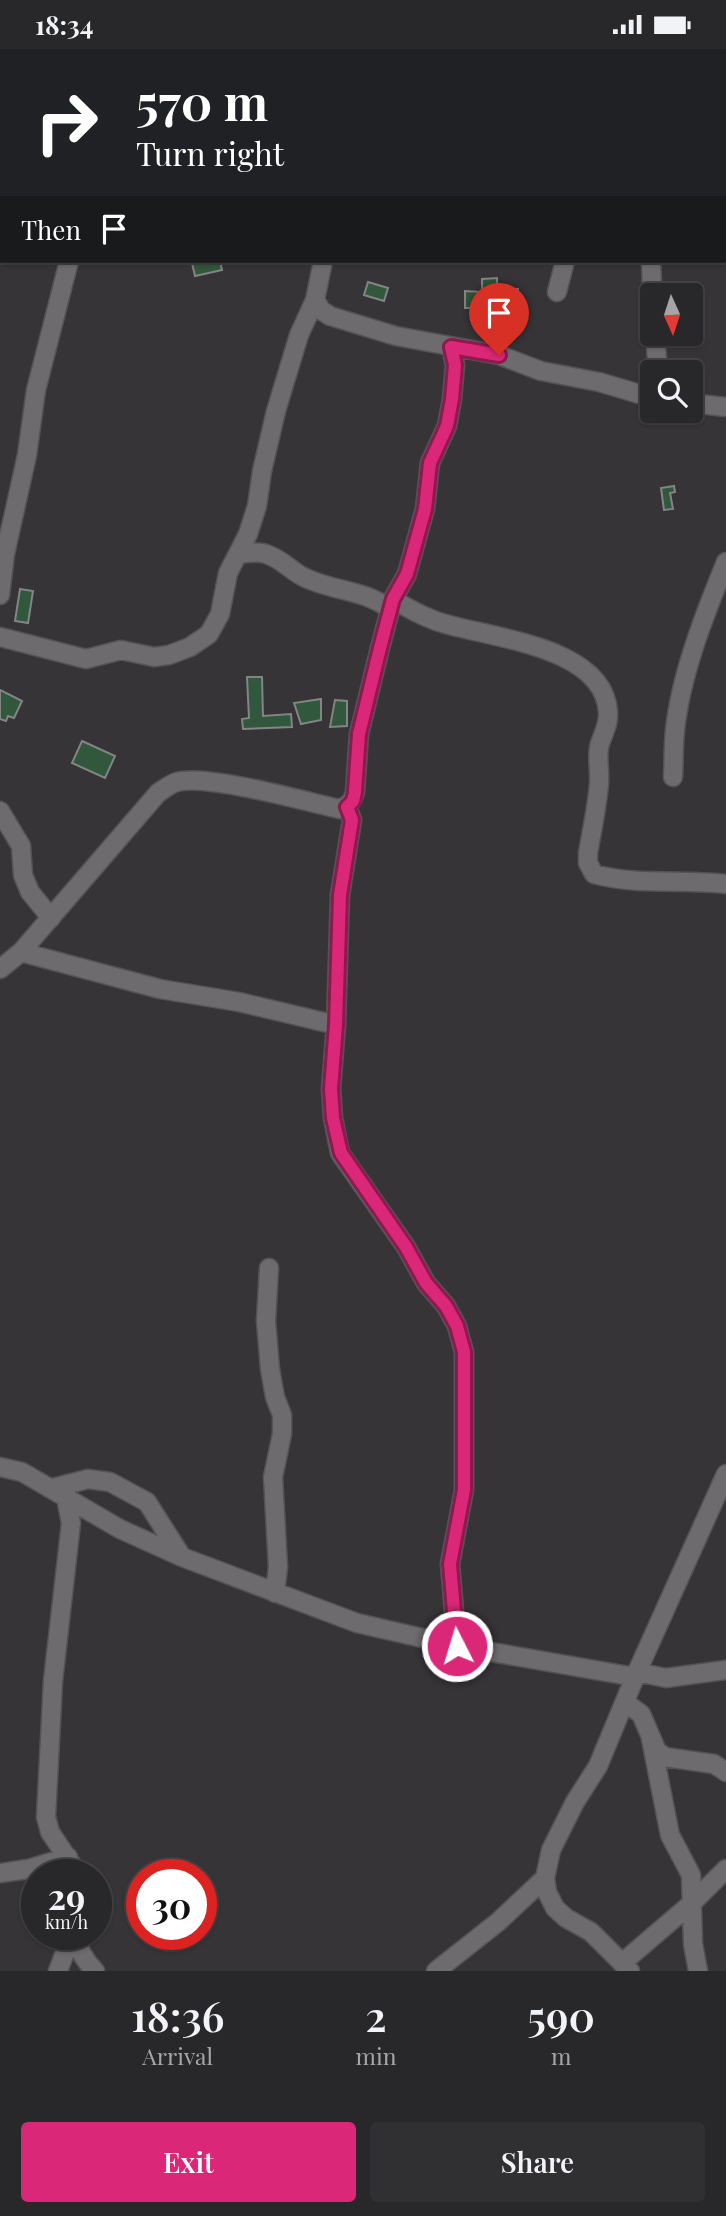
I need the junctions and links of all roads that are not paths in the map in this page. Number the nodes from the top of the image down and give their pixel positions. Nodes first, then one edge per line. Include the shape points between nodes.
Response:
1 (68, 263) edge
2 (323, 263) edge
3 (564, 263) edge
4 (651, 263) edge
5 (652, 283) edge
6 (557, 292) dead end
7 (314, 300) junction
8 (451, 347) junction
9 (640, 394) edge
10 (703, 404) edge
11 (726, 407) edge
12 (7, 509) edge
13 (238, 554) junction
14 (726, 562) edge
15 (0, 595) edge
16 (392, 604) junction
17 (0, 637) edge
18 (673, 777) dead end
19 (347, 807) junction
20 (0, 811) edge
21 (726, 884) edge
22 (51, 918) junction
23 (21, 952) junction
24 (0, 969) edge
25 (336, 1025) junction
26 (269, 1268) dead end
27 (0, 1467) edge
28 (726, 1474) edge
29 (60, 1493) junction
30 (182, 1557) junction
31 (275, 1593) junction
32 (457, 1646) junction
33 (726, 1671) edge
34 (636, 1675) junction
35 (626, 1703) junction
36 (650, 1739) junction
37 (726, 1772) edge
38 (68, 1857) joint
39 (726, 1869) edge
40 (0, 1873) edge
41 (545, 1878) junction
42 (692, 1903) junction
43 (67, 1950) edge
44 (80, 1950) edge
45 (626, 1967) edge
46 (58, 1971) edge
47 (95, 1971) edge
48 (436, 1971) edge
49 (698, 1971) edge

1 - 12 street via 43,359 27,456
2 - 7 street
3 - 6 street
4 - 5 street
7 - 8 street via 330,316 353,325
7 - 13 street via 276,411 257,506
8 - 9 street via 499,355 541,371
8 - 16 street via 455,381 447,426 430,463 425,509 407,574
10 - 11 street
12 - 15 street
13 - 16 street via 273,556 305,578
13 - 17 street via 228,573 220,614 209,633 169,655 154,657 121,650 86,659
14 - 18 street via 702,622 679,709
16 - 19 street via 359,734 355,792
16 - 21 street via 438,622 551,652 589,672 604,691 607,731 600,745 588,853 594,874 638,881
19 - 22 street via 192,780 174,782 158,793
19 - 25 street via 352,820 340,895
20 - 22 street via 21,846 23,875 30,892
22 - 23 street
23 - 24 street
23 - 25 street via 160,989
25 - 32 street via 331,1089 341,1153 446,1306 464,1352 464,1490 450,1564
26 - 31 street via 266,1321 270,1369 282,1415 273,1477
27 - 29 street via 22,1472
28 - 34 street
29 - 30 street via 120,1529
29 - 30 street via 88,1479 110,1482 147,1502
29 - 38 street via 71,1523 53,1681 46,1817 50,1832
30 - 31 street
31 - 32 street via 357,1623
32 - 34 street
33 - 34 street via 666,1678
34 - 35 street
35 - 36 street via 641,1714
35 - 41 street via 598,1766 551,1850
36 - 37 street via 666,1757 714,1764
36 - 42 street via 670,1835 691,1875
38 - 40 street
39 - 42 street
41 - 45 street via 555,1908 591,1932
41 - 48 street via 498,1923
42 - 45 street
42 - 49 street
43 - 46 street
44 - 47 street

